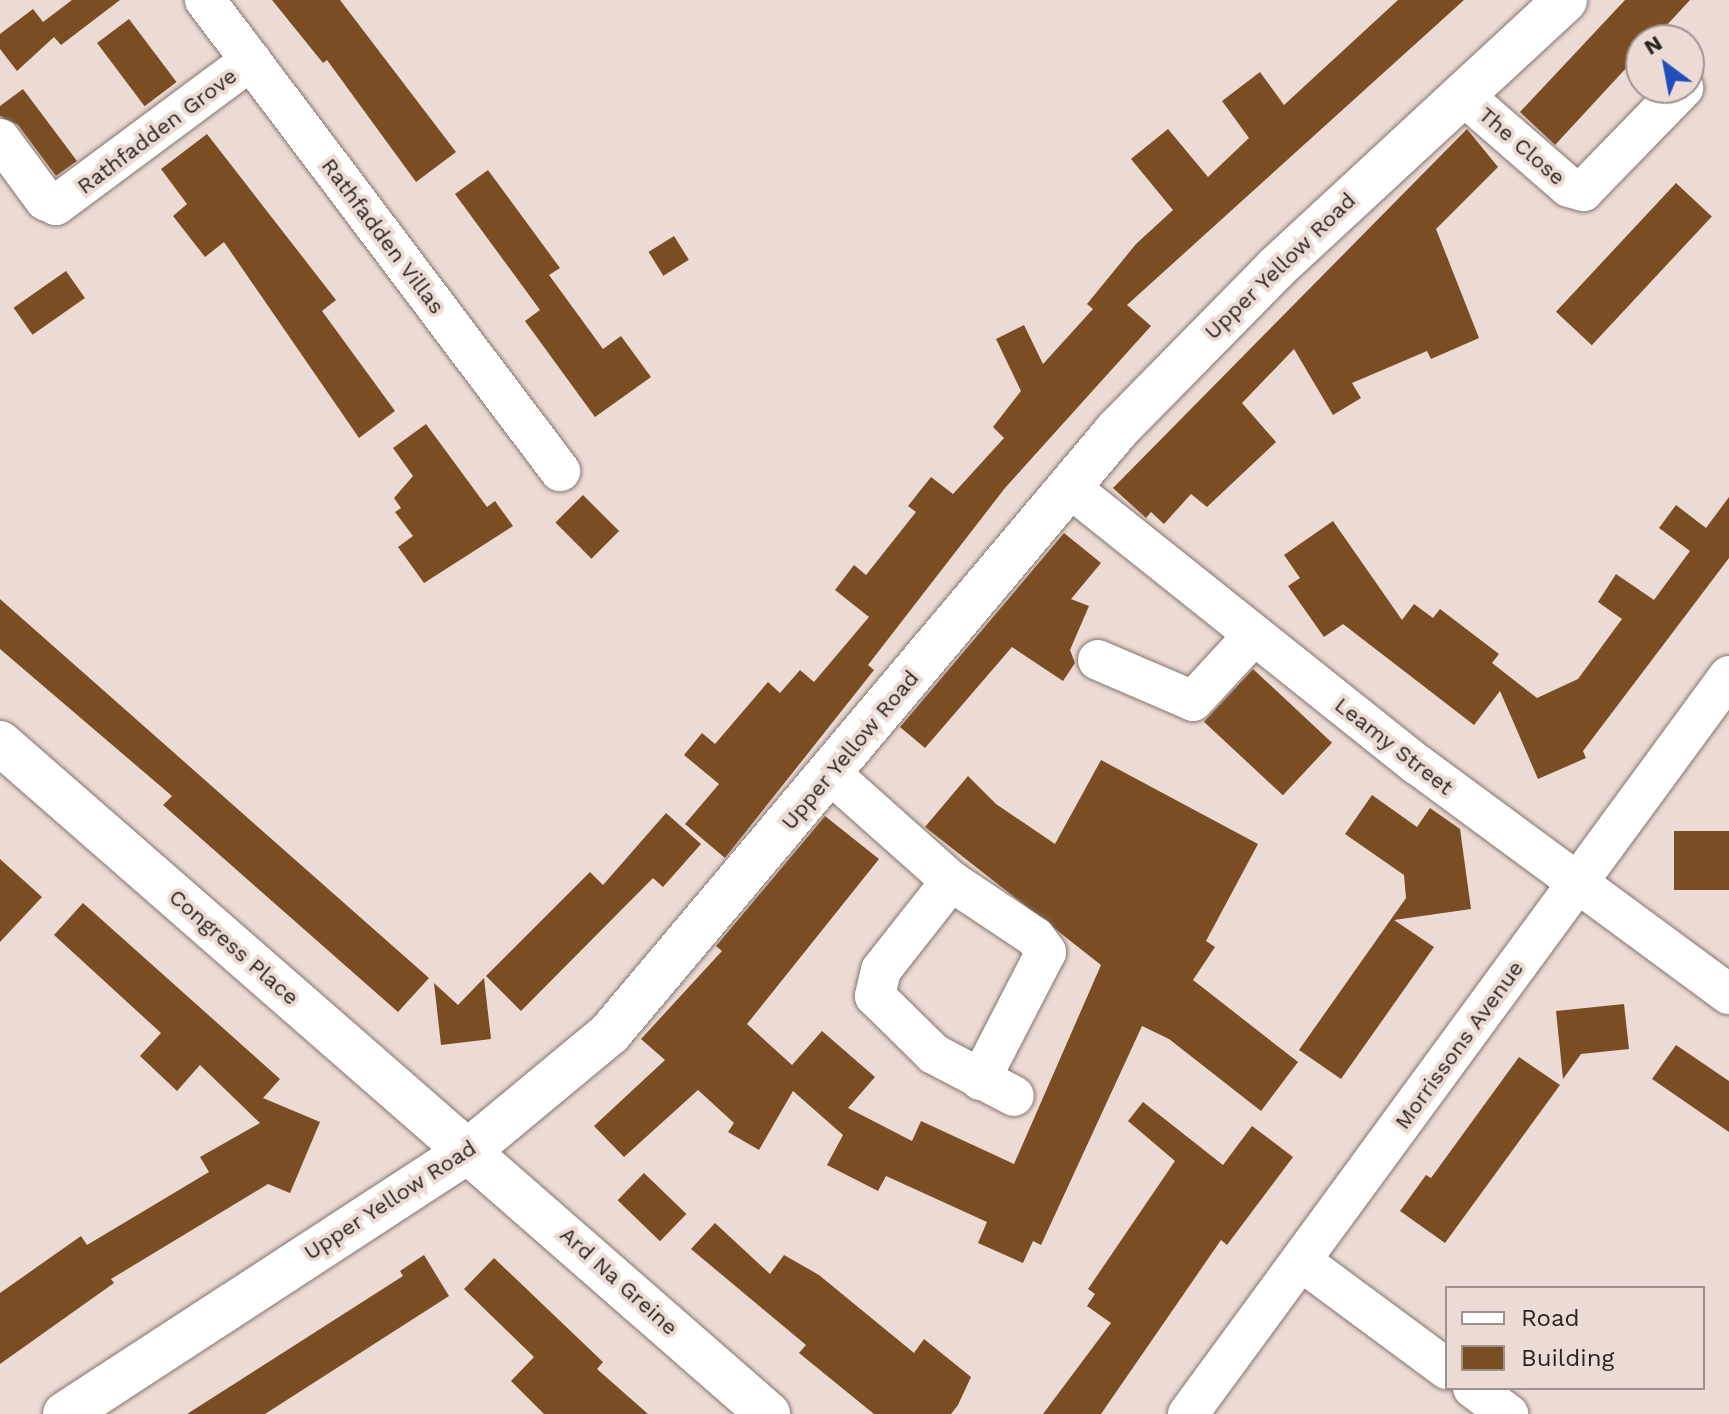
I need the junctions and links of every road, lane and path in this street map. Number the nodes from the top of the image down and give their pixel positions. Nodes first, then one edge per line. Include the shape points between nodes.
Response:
1 (205, 0) edge
2 (1565, 0) edge
3 (251, 60) junction
4 (1463, 95) junction
5 (1668, 104) edge
6 (0, 139) edge
7 (560, 471) dead end
8 (1068, 486) junction
9 (1253, 636) junction
10 (1098, 660) dead end
11 (1729, 676) edge
12 (0, 743) edge
13 (831, 774) junction
14 (951, 881) junction
15 (1575, 883) junction
16 (1729, 994) edge
17 (468, 1151) junction
18 (1301, 1261) junction
19 (1445, 1368) edge
20 (1476, 1390) edge
21 (65, 1414) edge
22 (768, 1414) edge
23 (1188, 1414) edge
24 (1508, 1414) edge

1 - 3 street, Rathfadden Villas
2 - 4 street, Upper Yellow Road
3 - 6 street, Rathfadden Grove via 56,205 45,200
3 - 7 street, Rathfadden Villas
4 - 5 street, The Close via 1569,187 1583,191
4 - 8 street, Upper Yellow Road via 1215,328
8 - 9 street, Leamy Street
8 - 13 street, Upper Yellow Road
9 - 10 street via 1193,701
9 - 15 street, Leamy Street
11 - 15 street, Morrissons Avenue
12 - 17 street, Congress Place
13 - 14 street
13 - 17 street, Upper Yellow Road via 610,1033
14 - 14 street via 881,970 873,991 934,1054 997,1088 1045,948
15 - 16 street, Leamy Street
15 - 18 street, Morrissons Avenue
17 - 21 street, Upper Yellow Road
17 - 22 street, Ard Na Greine
18 - 19 street
18 - 23 street, Morrissons Avenue
20 - 24 street

